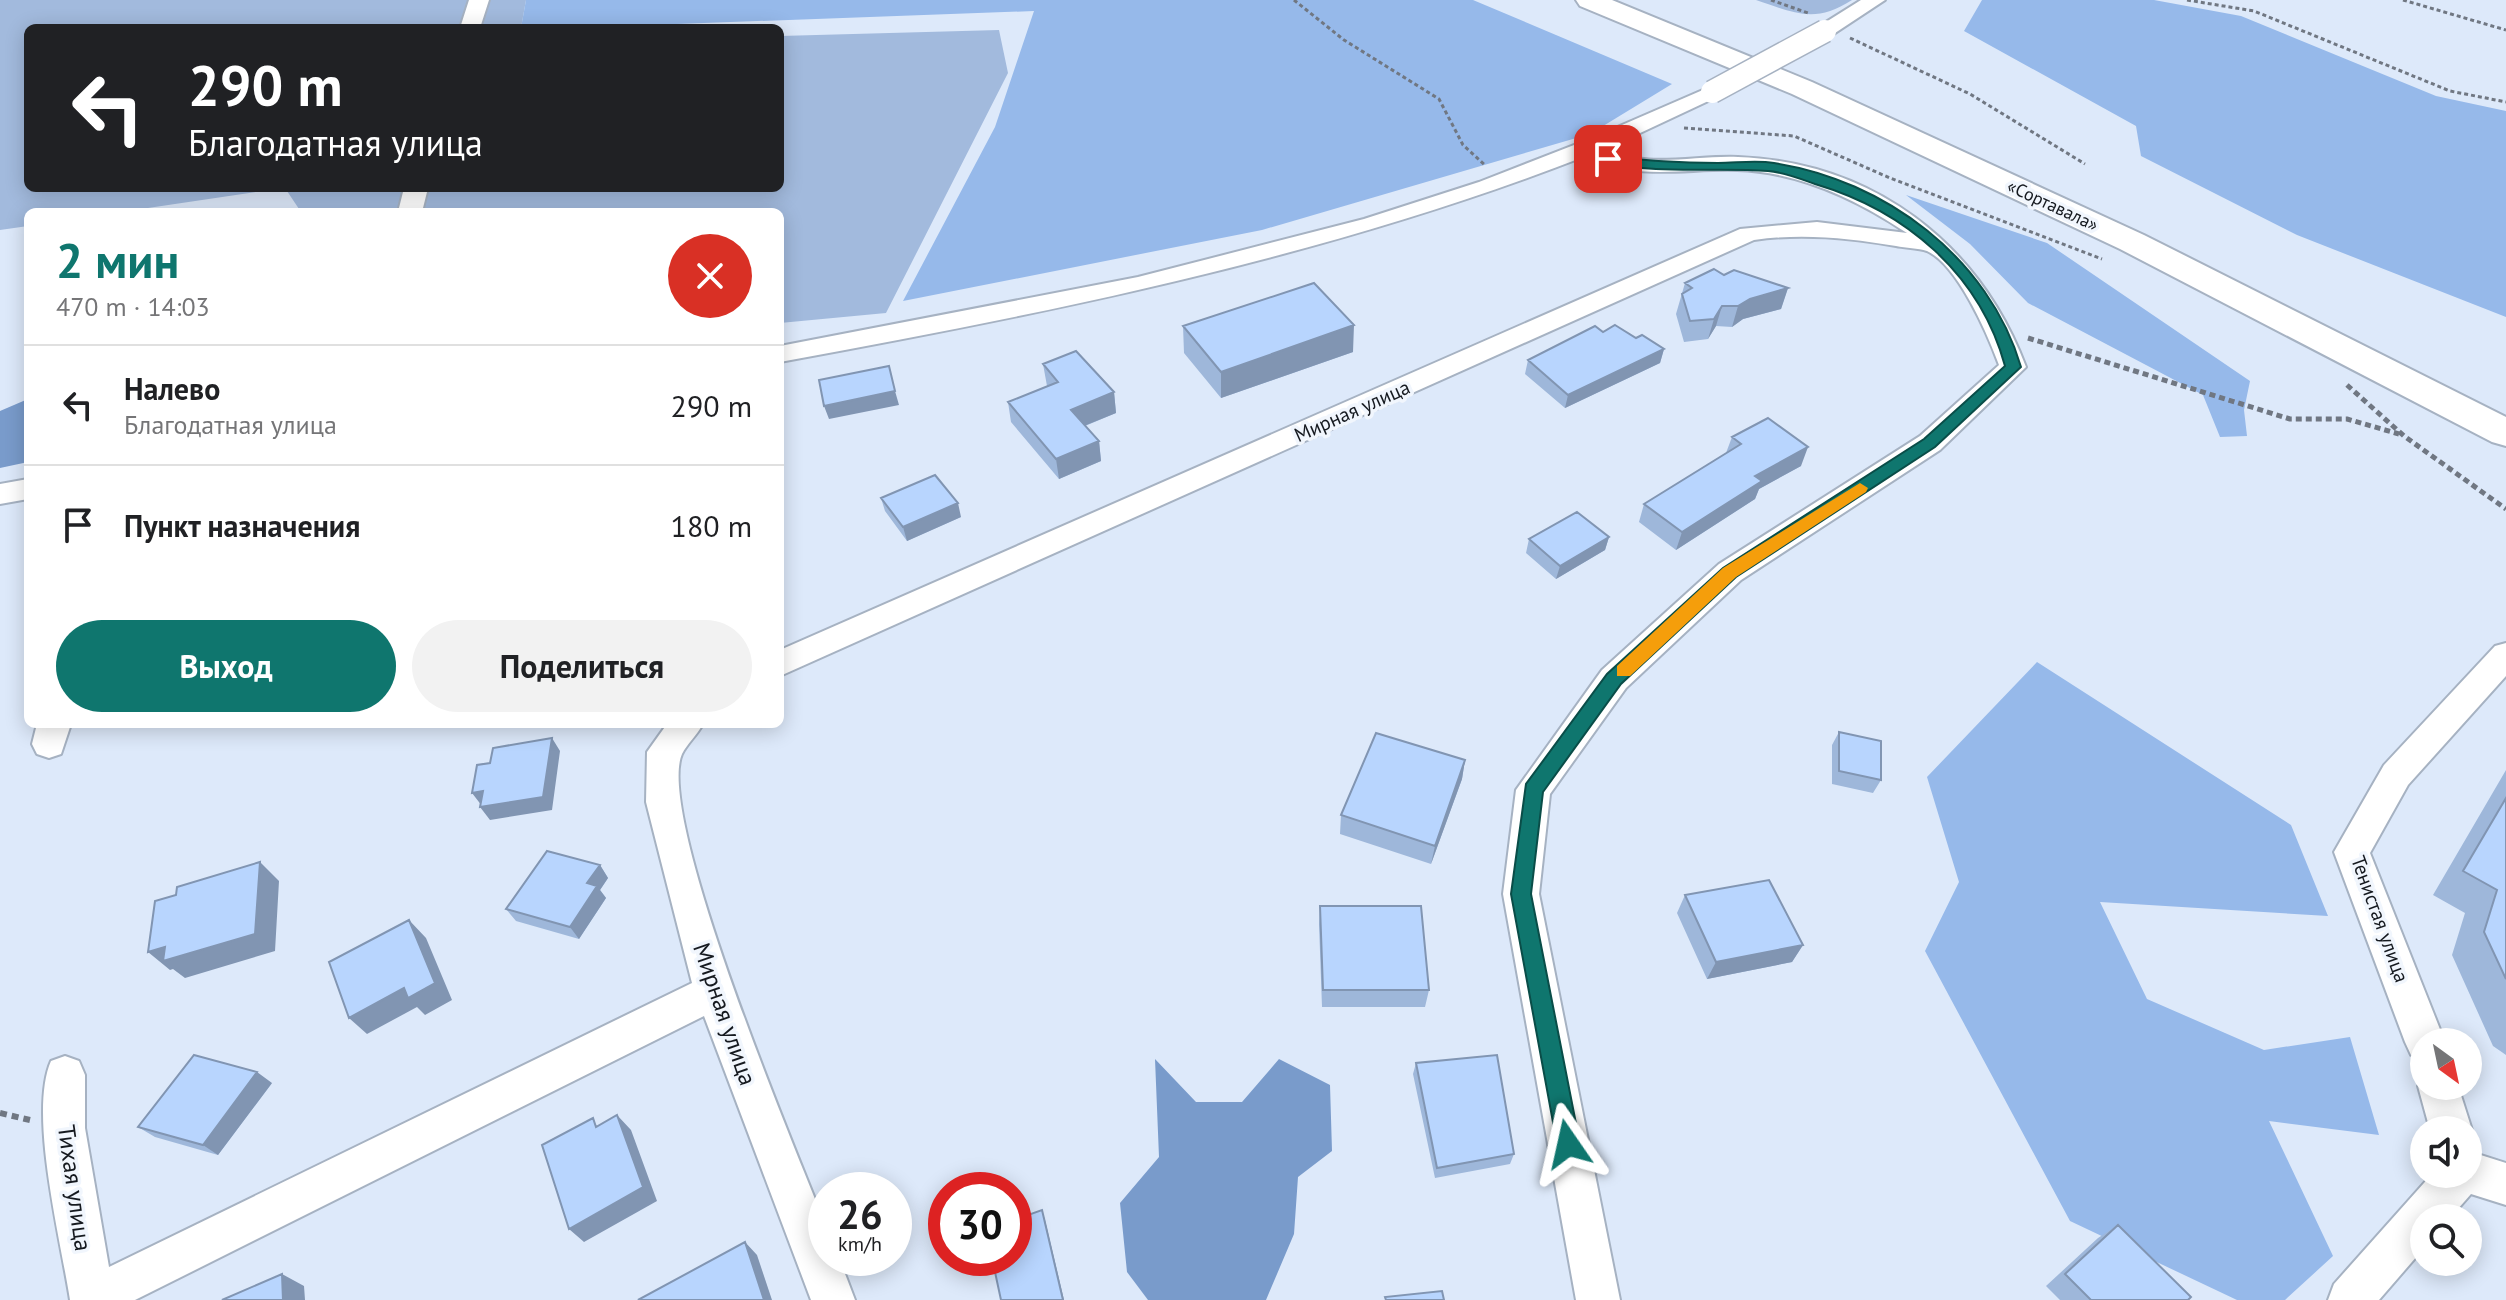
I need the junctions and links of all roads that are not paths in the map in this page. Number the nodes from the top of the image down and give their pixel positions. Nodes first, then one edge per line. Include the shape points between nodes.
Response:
1 (479, 0) edge
2 (1589, 0) edge
3 (1646, 0) edge
4 (1875, 0) edge
5 (471, 24) edge
6 (1590, 149) junction
7 (1938, 246) junction
8 (784, 353) edge
9 (2506, 400) edge
10 (2506, 433) edge
11 (24, 490) edge
12 (0, 494) edge
13 (2506, 655) edge
14 (784, 662) edge
15 (683, 728) edge
16 (714, 992) junction
17 (2420, 1028) edge
18 (65, 1075) dead end
19 (2482, 1176) edge
20 (2506, 1184) edge
21 (2448, 1188) edge
22 (92, 1299) edge
23 (833, 1300) edge
24 (1598, 1300) edge
25 (2350, 1300) edge

1 - 5 street
2 - 10 highway, «Сортавала» via 1802,88 2117,235
3 - 9 highway, «Сортавала» via 1827,74 2163,228
4 - 6 street, bridge via 1712,92
6 - 7 street via 1627,164 1773,167 1840,187 1919,228
6 - 8 street via 1507,182 1267,255 1083,297
7 - 14 street, Мирная улица via 1828,228 1783,227 1748,234
7 - 24 street via 1967,274 2003,330 2013,367 1930,443 1730,572 1614,679 1533,790 1521,894
11 - 12 street
13 - 17 street, Тенистая улица via 2396,775 2352,852
15 - 16 street, Мирная улица via 664,752 663,802
16 - 22 street
16 - 23 street, Мирная улица
18 - 22 street, Тихая улица via 64,1128
19 - 20 street
21 - 25 street

